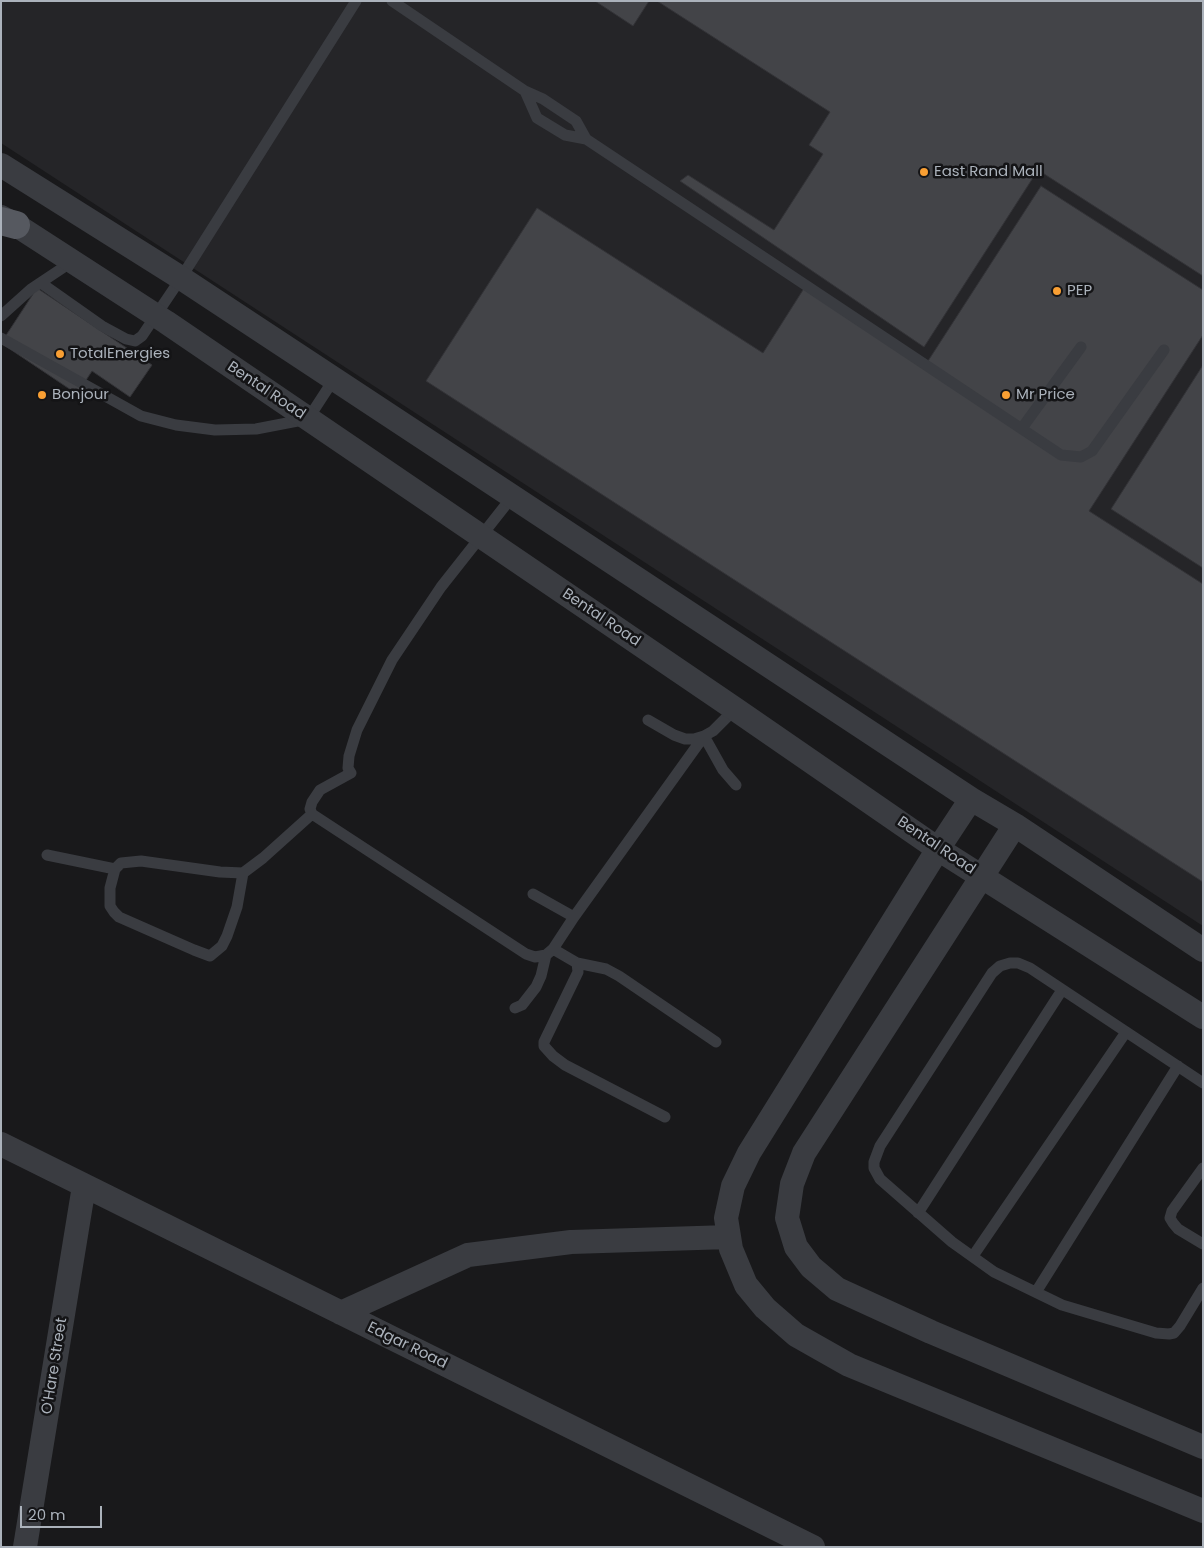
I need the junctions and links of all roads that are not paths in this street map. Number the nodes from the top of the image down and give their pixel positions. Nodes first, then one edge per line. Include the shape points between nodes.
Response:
1 (356, 1) edge
2 (392, 1) edge
3 (525, 91) junction
4 (586, 139) junction
5 (1, 166) edge
6 (6, 221) edge
7 (74, 261) junction
8 (181, 278) junction
9 (41, 283) junction
10 (155, 315) junction
11 (1, 316) edge
12 (1, 338) edge
13 (1081, 347) dead end
14 (1164, 350) dead end
15 (334, 379) junction
16 (308, 419) junction
17 (1022, 428) junction
18 (512, 497) junction
19 (480, 536) junction
20 (736, 709) junction
21 (648, 720) dead end
22 (704, 736) junction
23 (736, 785) dead end
24 (971, 799) junction
25 (312, 814) junction
26 (1015, 825) junction
27 (938, 849) junction
28 (47, 855) dead end
29 (115, 869) junction
30 (243, 872) junction
31 (982, 877) junction
32 (533, 894) dead end
33 (574, 917) junction
34 (1203, 950) edge
35 (550, 952) junction
36 (578, 963) junction
37 (1062, 990) junction
38 (515, 1008) dead end
39 (1203, 1017) edge
40 (1126, 1032) junction
41 (716, 1042) dead end
42 (1178, 1066) junction
43 (1203, 1083) edge
44 (665, 1117) dead end
45 (1, 1144) edge
46 (1203, 1168) edge
47 (84, 1186) junction
48 (918, 1213) junction
49 (729, 1237) junction
50 (1203, 1244) edge
51 (973, 1256) junction
52 (1203, 1288) edge
53 (1036, 1292) junction
54 (341, 1313) junction
55 (1203, 1447) edge
56 (1203, 1511) edge
57 (25, 1547) edge
58 (813, 1547) edge

1 - 8 lane
2 - 3 lane
3 - 4 lane via 576,122
3 - 4 lane via 537,118 565,135
4 - 17 lane
5 - 8 street
6 - 7 street, Bental Road
7 - 9 lane
7 - 10 street, Bental Road
8 - 10 lane
8 - 15 street
9 - 10 lane via 126,339 135,341 142,336
9 - 11 lane
10 - 16 street, Bental Road
12 - 16 lane via 141,416 215,430 256,429
13 - 17 lane
14 - 17 lane via 1092,451 1081,457 1061,455
15 - 16 lane
15 - 18 street
16 - 19 street, Bental Road
18 - 19 lane
18 - 24 street
19 - 20 street, Bental Road
19 - 25 lane via 392,660 357,730 349,756 350,773 320,790 312,802
20 - 22 lane
20 - 27 street, Bental Road
21 - 22 lane via 685,739
22 - 23 lane via 723,770
22 - 33 lane
24 - 26 street
24 - 27 street
25 - 30 lane
25 - 35 lane via 526,954 535,957
26 - 31 street
26 - 34 street
27 - 31 street, Bental Road
27 - 49 street via 749,1154 733,1186 726,1218
28 - 29 lane
29 - 30 lane via 121,862 140,860 220,872
29 - 30 lane via 110,906 119,917 210,956 222,946 227,936 237,907
31 - 39 street, Bental Road
31 - 55 street via 804,1153 792,1184 786,1218 796,1247 811,1267 838,1289 931,1332
32 - 33 lane
33 - 35 lane
35 - 36 lane
35 - 38 lane via 536,986 522,1005
36 - 41 lane via 606,969 619,976
36 - 44 lane via 578,972 544,1046 566,1065
37 - 40 lane
37 - 48 lane
37 - 48 lane via 1024,965 1010,963 1000,966 992,973 880,1146 874,1168 880,1179
40 - 42 lane
40 - 51 lane
42 - 43 lane
42 - 53 lane
45 - 47 street, Edgar Road
46 - 50 lane via 1170,1218 1178,1229
47 - 54 street, Edgar Road
47 - 57 street, O'Hare Street
48 - 51 lane
49 - 54 street via 571,1242 468,1256
49 - 56 street via 746,1284 765,1308 796,1335 849,1365
51 - 53 lane via 994,1272
52 - 53 lane via 1180,1326 1169,1334 1062,1305
54 - 58 street, Edgar Road

